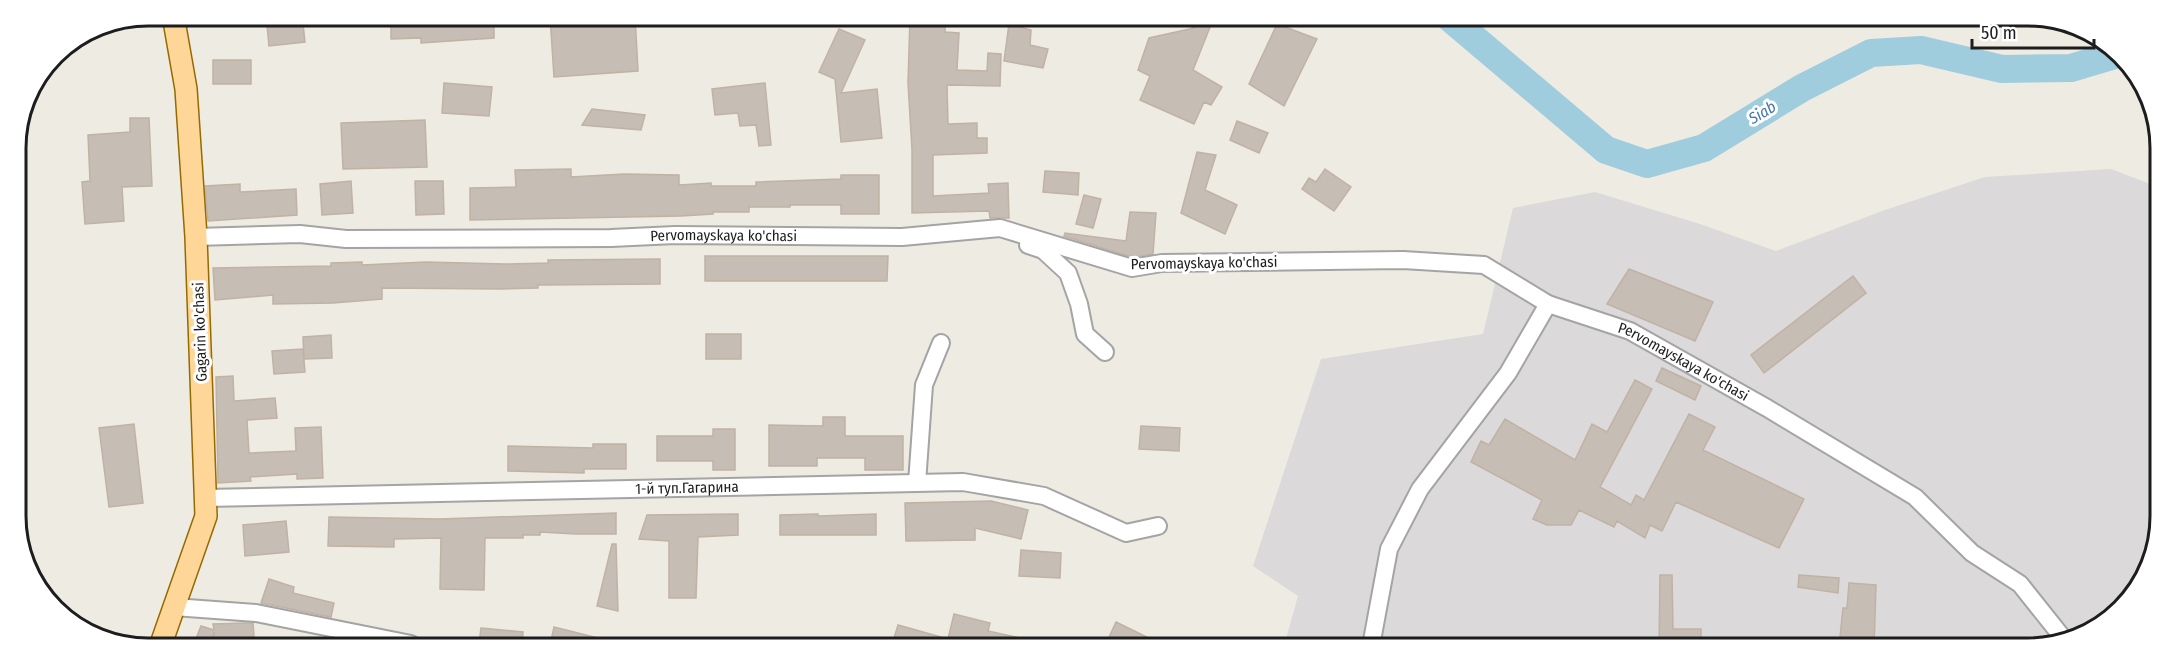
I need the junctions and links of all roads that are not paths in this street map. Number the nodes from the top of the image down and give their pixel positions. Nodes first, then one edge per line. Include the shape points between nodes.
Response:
1 (175, 26) edge
2 (196, 237) junction
3 (902, 237) junction
4 (1548, 304) junction
5 (941, 343) dead end
6 (1105, 352) dead end
7 (917, 483) junction
8 (205, 498) junction
9 (1158, 526) dead end
10 (174, 607) junction
11 (2059, 633) edge
12 (1373, 637) edge
13 (163, 638) edge
14 (380, 638) edge

1 - 2 main road, Gagarin ko'chasi via 186,89
2 - 3 street, Pervomayskaya ko'chasi via 300,234 346,239
2 - 8 main road, Gagarin ko'chasi
3 - 4 street, Pervomayskaya ko'chasi via 1000,228 1132,268 1162,263 1403,260 1484,265
3 - 6 street via 1000,236 1043,250 1068,273 1085,334
4 - 11 street, Pervomayskaya ko'chasi via 1630,331 1915,497 1972,553 2020,584
4 - 12 street via 1508,373 1420,489 1389,549
5 - 7 street via 924,386
7 - 8 street, 1-й туп.Гагарина
7 - 9 street, 1-й туп.Гагарина via 963,482 1044,495 1126,533
8 - 10 main road, Gagarin ko'chasi via 206,516
10 - 13 main road, Gagarin ko'chasi
10 - 14 street via 256,613

